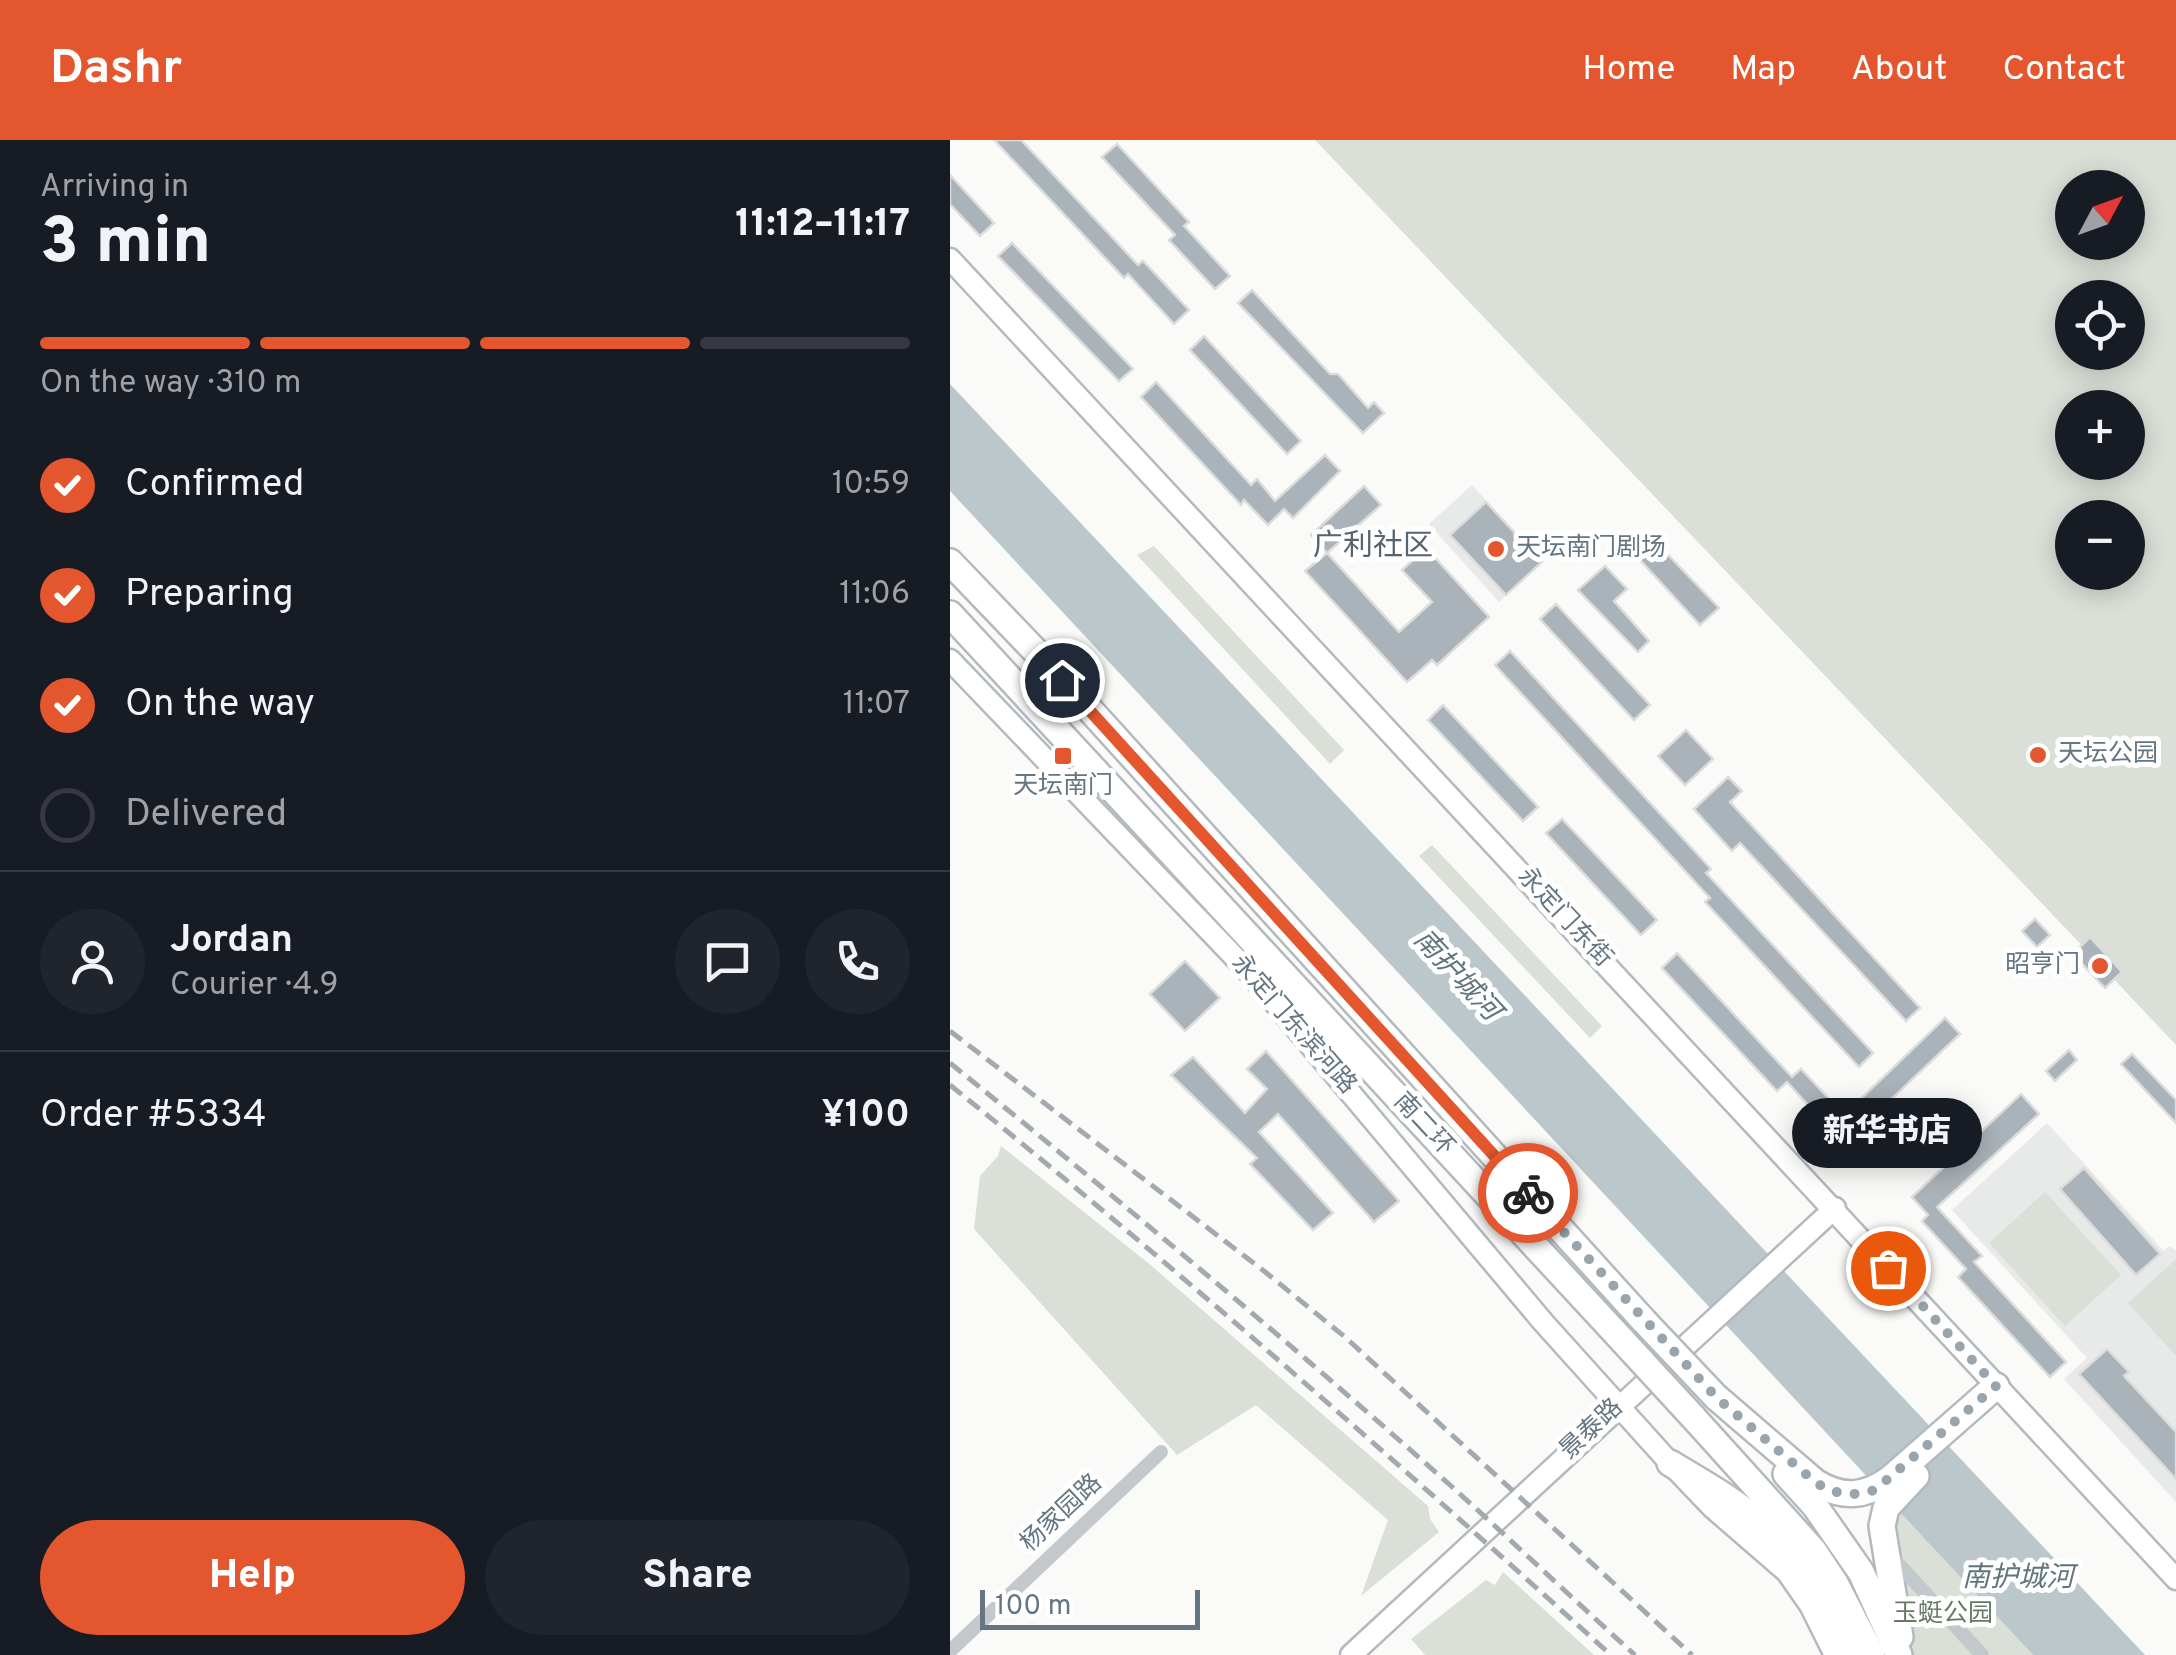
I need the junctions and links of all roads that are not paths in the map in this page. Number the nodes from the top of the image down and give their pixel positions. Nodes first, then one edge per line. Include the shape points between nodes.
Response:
1 (950, 259) edge
2 (950, 562) edge
3 (950, 614) edge
4 (950, 660) edge
5 (1834, 1208) junction
6 (2001, 1392) junction
7 (1716, 1397) junction
8 (1618, 1406) junction
9 (1966, 1422) junction
10 (1161, 1452) dead end
11 (1670, 1464) junction
12 (1882, 1536) junction
13 (2176, 1579) edge
14 (950, 1651) edge
15 (1351, 1655) edge
16 (1835, 1655) edge
17 (1852, 1655) edge
18 (1872, 1655) edge
19 (1901, 1655) edge
20 (1982, 1655) edge

1 - 5 street, 永定门东街
2 - 7 highway, 南二环, bridge
3 - 18 highway, 南二环, bridge via 1813,1550
4 - 8 street, 永定门东滨河路 via 1247,970
5 - 6 street, 永定门东街
5 - 8 street, 景泰路
6 - 9 highway
6 - 13 street, 永定门东街
7 - 9 highway via 1815,1482 1854,1495 1875,1490
7 - 19 highway, 南二环 via 1815,1506 1861,1572
8 - 11 street, 永定门东滨河路
8 - 15 street, 景泰路
9 - 12 highway via 1886,1508
10 - 14 street, 杨家园路
11 - 16 street via 1788,1572
11 - 17 highway via 1762,1526
12 - 19 highway
12 - 20 street

